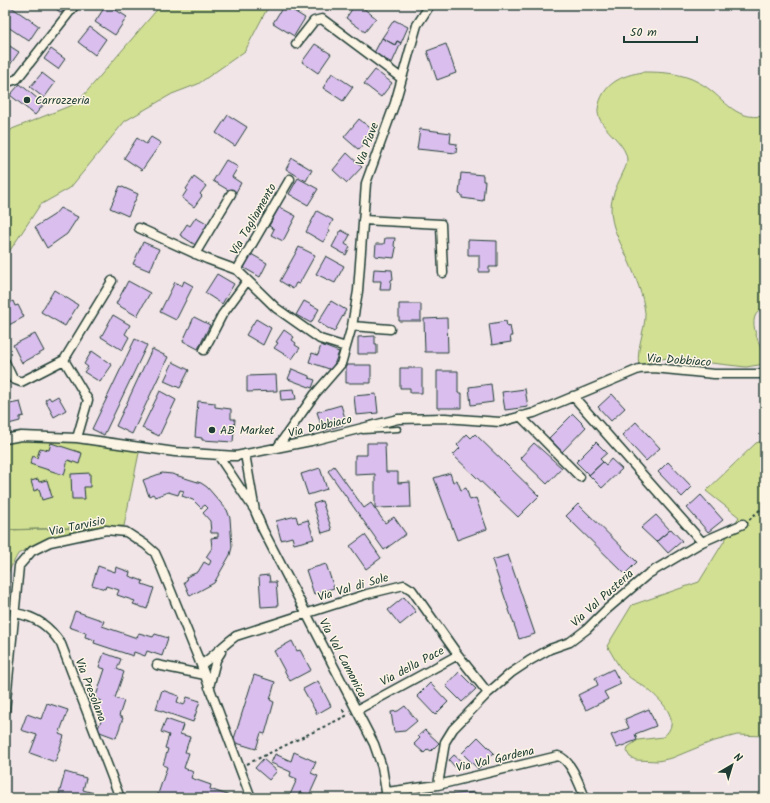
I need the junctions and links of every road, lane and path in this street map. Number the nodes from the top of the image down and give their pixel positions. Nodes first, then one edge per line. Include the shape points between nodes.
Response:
1 (75, 5) edge
2 (430, 5) edge
3 (296, 44) dead end
4 (401, 78) junction
5 (5, 83) edge
6 (290, 179) dead end
7 (231, 194) dead end
8 (363, 220) junction
9 (139, 228) dead end
10 (195, 254) junction
11 (237, 270) junction
12 (443, 272) dead end
13 (247, 280) junction
14 (112, 281) dead end
15 (352, 326) junction
16 (390, 329) dead end
17 (346, 347) junction
18 (204, 350) dead end
19 (64, 360) junction
20 (5, 362) edge
21 (765, 374) edge
22 (573, 396) junction
23 (520, 416) junction
24 (398, 428) dead end
25 (350, 431) junction
26 (77, 438) junction
27 (5, 440) edge
28 (277, 448) junction
29 (245, 454) junction
30 (218, 455) junction
31 (580, 477) dead end
32 (765, 505) edge
33 (255, 511) junction
34 (743, 524) joint
35 (702, 542) junction
36 (15, 613) junction
37 (306, 613) junction
38 (225, 644) junction
39 (458, 655) junction
40 (157, 665) dead end
41 (201, 665) junction
42 (204, 675) junction
43 (209, 687) junction
44 (488, 694) junction
45 (343, 710) dead end
46 (357, 710) junction
47 (5, 711) edge
48 (239, 768) junction
49 (438, 785) junction
50 (385, 796) edge
51 (120, 798) edge
52 (251, 798) edge
53 (585, 798) edge

1 - 5 street via 17,79
2 - 4 street, Via Piave via 417,25
3 - 4 street via 314,21 322,20
4 - 8 street, Via Piave via 395,103 366,184
6 - 11 street, Via Tagliamento
7 - 10 street
8 - 12 street via 441,224
8 - 15 street, Via Piave via 358,291
9 - 10 street, Via Tagliamento
10 - 11 street, Via Tagliamento
11 - 13 street, Via Tagliamento
13 - 17 street, Via Tagliamento via 276,308 320,339
13 - 18 street via 222,315
14 - 19 street
15 - 16 street
15 - 17 street, Via Piave
17 - 28 street, Via Piave via 342,364 315,394
19 - 20 street via 21,382 13,379
19 - 26 street via 88,400
21 - 22 street, Via Dobbiaco via 714,374 639,369
22 - 23 street, Via Dobbiaco
22 - 35 street
23 - 25 street, Via Dobbiaco via 500,422 444,418 398,419
23 - 31 street
24 - 25 lane
25 - 28 street, Via Dobbiaco
26 - 27 street, Via Dobbiaco via 21,436
26 - 30 street, Via Dobbiaco via 175,452
28 - 29 street, Via Dobbiaco
29 - 30 street, Via Dobbiaco
29 - 33 street, Via Val Camonica
30 - 33 street, Via Val Camonica
32 - 34 path
33 - 37 street, Via Val Camonica
34 - 35 street, Via Val Pusteria
35 - 44 street, Via Val Pusteria via 648,574 570,642 529,661
36 - 41 street, Via Tarvisio via 19,566 32,551 50,542 106,530 126,532 155,553
36 - 47 street, Via Tarvisio
36 - 51 street, Via Presolana via 36,620 53,631 61,644
37 - 38 street, Via Val di Sole via 236,636
37 - 39 street, Via Val di Sole via 367,594 404,586 412,590
37 - 46 street, Via Val Camonica
38 - 41 street, Via Val di Sole
38 - 43 street via 216,660
39 - 44 street, Via Val di Sole
39 - 46 street, Via della Pace
40 - 42 street
41 - 42 street, Via Tarvisio
42 - 43 street, Via Tarvisio
43 - 48 street, Via Tarvisio
44 - 49 street, Via Val Pusteria via 452,729 445,742
45 - 48 path via 346,716
46 - 50 street, Via Val Camonica via 382,767
48 - 52 street, Via Tarvisio
49 - 50 street, Via Val Gardena
49 - 53 street, Via Val Gardena via 558,756 563,757 569,764

